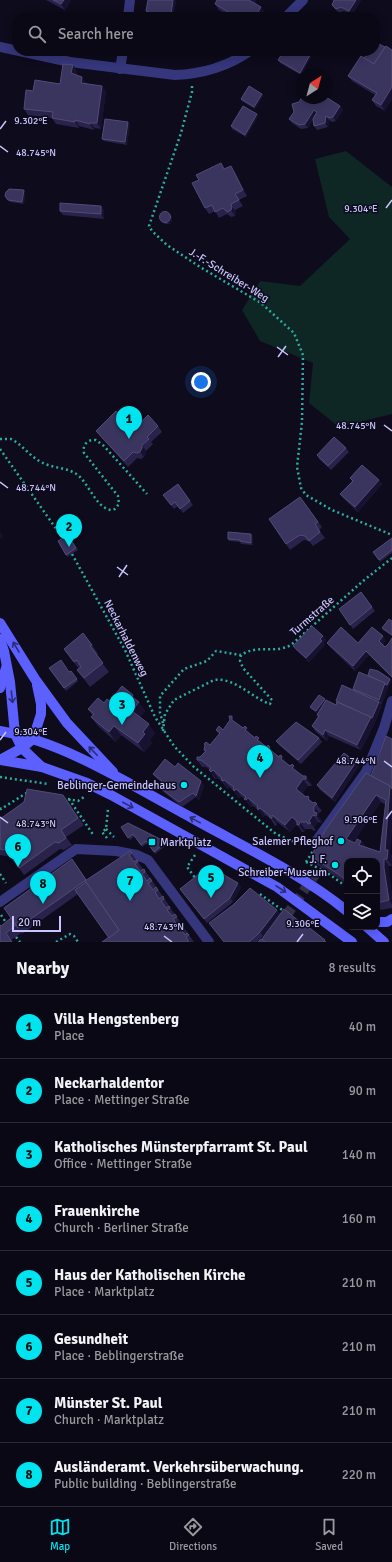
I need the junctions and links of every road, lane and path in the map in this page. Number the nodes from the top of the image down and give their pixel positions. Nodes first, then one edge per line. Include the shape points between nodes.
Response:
1 (130, 0) edge
2 (303, 0) edge
3 (129, 12) edge
4 (291, 12) edge
5 (0, 47) edge
6 (12, 49) edge
7 (44, 56) edge
8 (122, 56) edge
9 (241, 56) edge
10 (120, 69) junction
11 (192, 75) junction
12 (0, 439) edge
13 (0, 448) edge
14 (147, 494) dead end
15 (392, 535) edge
16 (64, 540) edge
17 (72, 554) edge
18 (392, 558) edge
19 (0, 623) edge
20 (0, 639) edge
21 (241, 655) junction
22 (7, 662) junction
23 (35, 679) junction
24 (0, 688) edge
25 (392, 701) edge
26 (164, 724) junction
27 (388, 730) edge
28 (0, 731) edge
29 (163, 731) junction
30 (15, 734) junction
31 (33, 739) junction
32 (22, 748) junction
33 (0, 760) edge
34 (42, 767) junction
35 (0, 777) edge
36 (120, 779) junction
37 (50, 785) dead end
38 (31, 792) edge
39 (78, 794) dead end
40 (62, 798) edge
41 (68, 799) junction
42 (108, 808) dead end
43 (0, 809) edge
44 (0, 815) edge
45 (102, 832) dead end
46 (317, 840) joint
47 (104, 850) junction
48 (314, 850) edge
49 (201, 858) dead end
50 (314, 862) edge
51 (312, 865) junction
52 (192, 884) edge
53 (344, 885) edge
54 (256, 892) edge
55 (0, 902) edge
56 (344, 909) edge
57 (0, 913) edge
58 (291, 916) edge
59 (392, 919) edge
60 (380, 922) edge
61 (11, 929) edge
62 (370, 930) edge
63 (16, 937) edge
64 (20, 942) edge
65 (56, 942) edge
66 (78, 942) edge
67 (209, 942) edge
68 (352, 942) edge
69 (384, 942) edge

1 - 3 street
2 - 4 street
5 - 6 street
7 - 10 street
8 - 10 street
9 - 11 street via 220,68
10 - 11 street
11 - 15 path, J.-F.-Schreiber-Weg via 192,92 181,133 149,226 167,244 204,270 261,303 294,333 303,355 302,422 297,467 301,488 306,495 332,510
12 - 14 path via 11,439 33,458 75,473 102,506 111,510 119,504 118,496 83,450 86,443 96,440
13 - 16 path
17 - 29 path, Neckarhaldenweg via 125,650
18 - 21 path, Turmstraße via 291,645 284,648 252,649
23 -> 19 main road
20 - 22 main road
21 - 26 path via 216,651 207,661 184,669 160,696 160,713
21 - 26 path via 243,668 272,700 270,704 228,681 214,680 174,700 165,714
22 - 24 main road
22 -> 30 main road
23 - 31 main road via 41,714
36 -> 23 main road via 67,723
25 - 27 street
26 - 29 path
27 - 46 street via 366,772
28 - 30 main road
29 - 46 path, Neckarhaldenweg via 194,767 276,834 292,841
30 - 31 main road
30 - 32 main road
31 - 32 main road
31 - 36 main road via 75,756
32 - 33 main road
32 - 34 main road
33 - 34 main road
34 -> 68 main road via 87,783 253,873 299,902
35 - 37 path
56 -> 36 main road via 301,879
38 - 43 path
39 - 41 path via 85,796 78,801
40 - 41 path
41 - 47 path
42 - 45 path via 106,829
43 - 44 path
47 - 55 street via 76,849
47 - 67 street via 137,855 148,860
48 - 51 path via 306,862
49 - 52 path via 195,855 187,868 196,880
50 - 51 path
51 - 53 path via 329,873
54 - 58 path
57 - 61 path
59 - 60 main road
62 - 69 main road
63 - 64 path
65 - 66 path via 70,934

